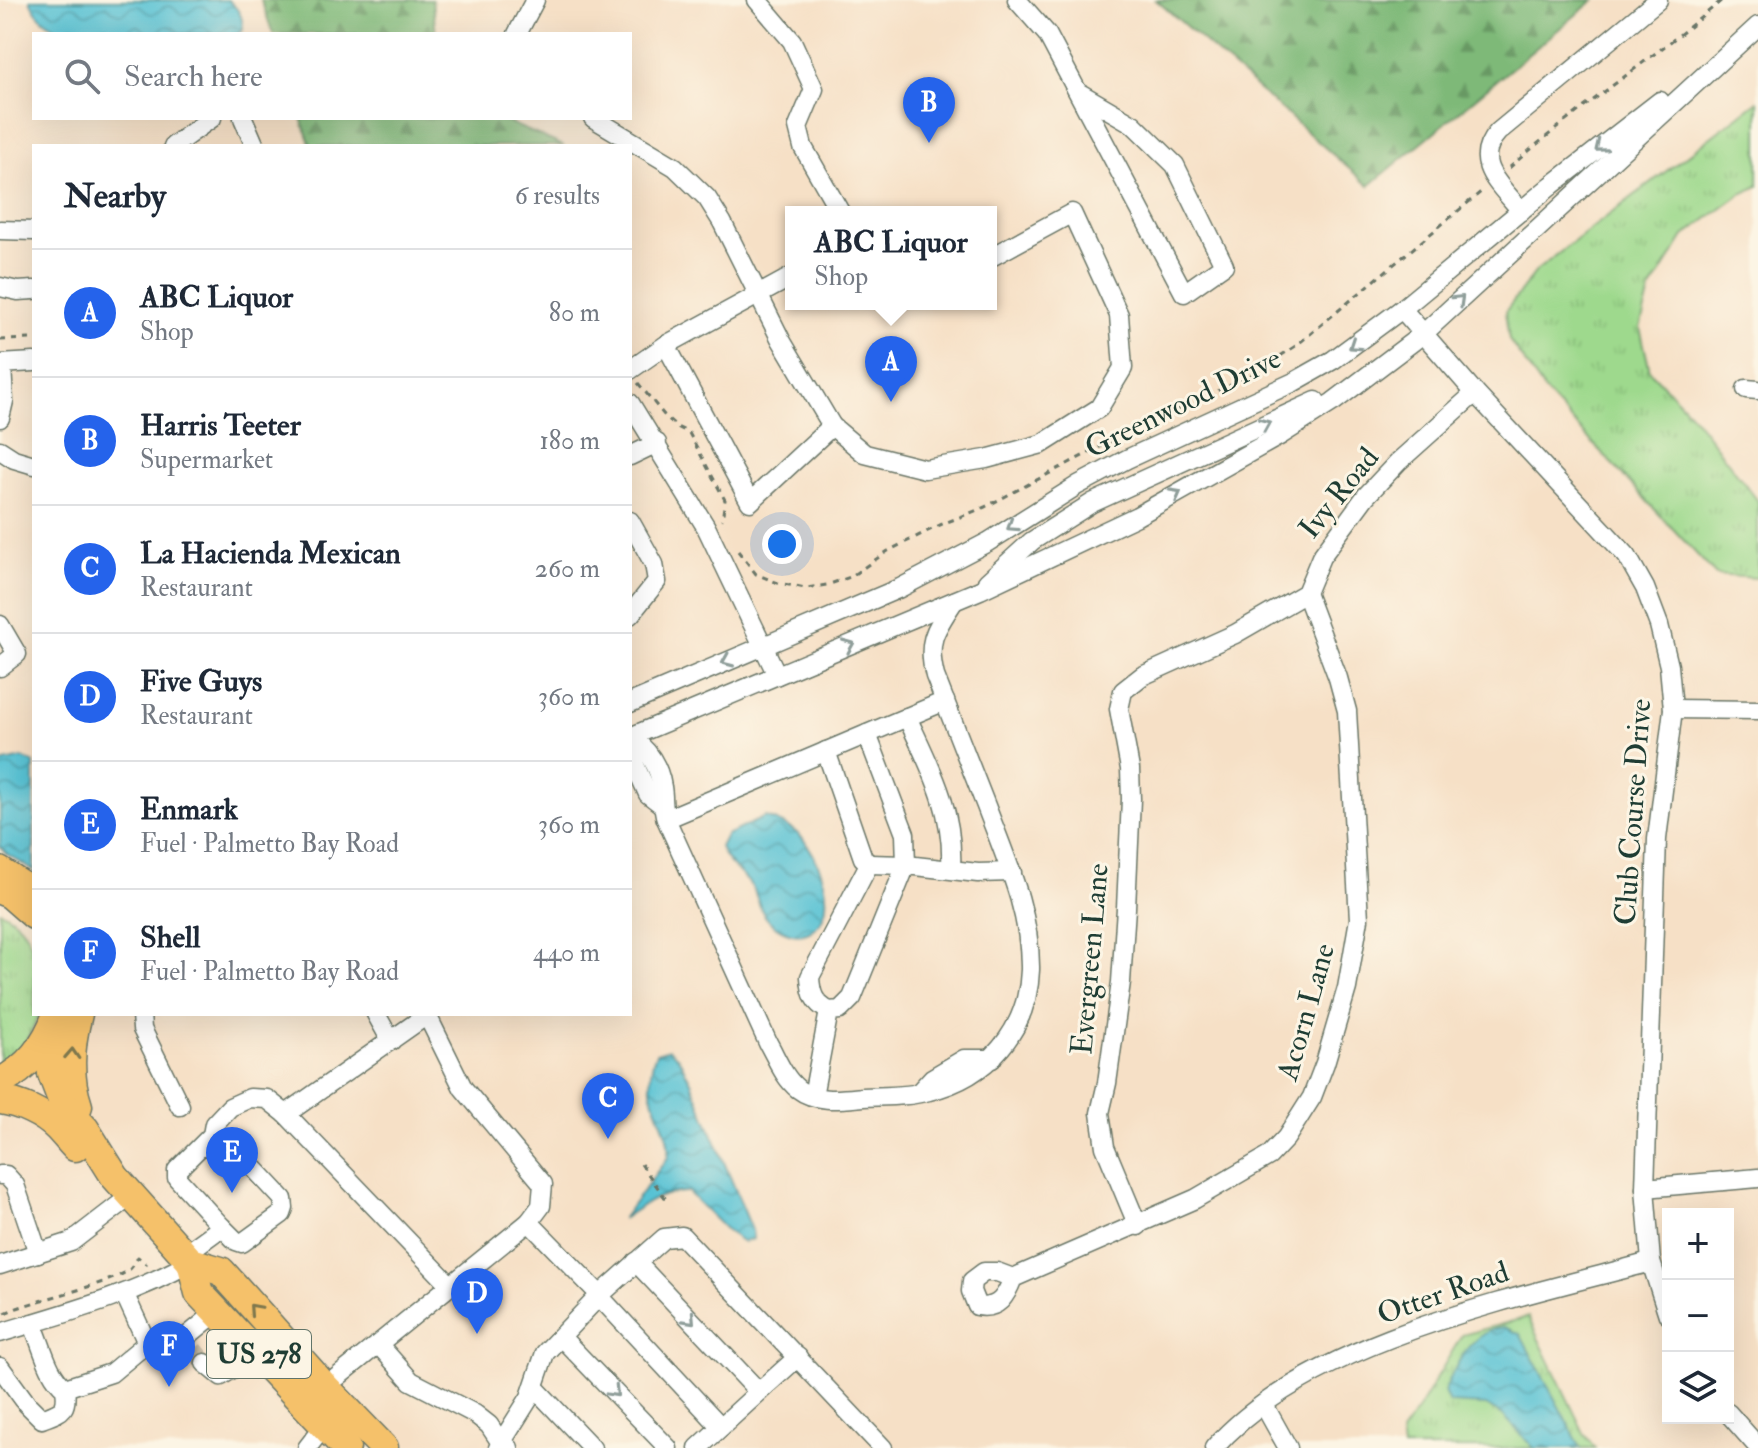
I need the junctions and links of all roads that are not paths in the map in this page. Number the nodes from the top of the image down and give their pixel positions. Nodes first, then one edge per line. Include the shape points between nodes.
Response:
1 (535, 0) edge
2 (757, 0) edge
3 (1017, 0) edge
4 (1658, 0) edge
5 (1758, 26) edge
6 (518, 32) edge
7 (1709, 69) junction
8 (1078, 92) junction
9 (209, 120) edge
10 (244, 120) edge
11 (595, 120) edge
12 (612, 139) edge
13 (176, 144) edge
14 (254, 144) edge
15 (632, 148) edge
16 (837, 206) edge
17 (1521, 211) junction
18 (0, 230) edge
19 (32, 231) edge
20 (997, 254) edge
21 (785, 280) edge
22 (0, 287) edge
23 (32, 290) edge
24 (758, 294) junction
25 (1402, 309) junction
26 (1423, 334) junction
27 (666, 345) junction
28 (32, 362) edge
29 (1, 365) edge
30 (632, 370) edge
31 (1372, 371) junction
32 (1475, 393) junction
33 (632, 406) edge
34 (0, 418) edge
35 (832, 426) junction
36 (657, 443) junction
37 (0, 450) edge
38 (632, 455) edge
39 (32, 464) edge
40 (632, 525) edge
41 (980, 590) junction
42 (1306, 593) junction
43 (954, 601) junction
44 (633, 605) edge
45 (0, 625) edge
46 (763, 646) junction
47 (25, 652) edge
48 (0, 667) edge
49 (777, 675) junction
50 (945, 701) junction
51 (632, 702) edge
52 (1673, 709) junction
53 (1758, 710) edge
54 (907, 717) junction
55 (867, 734) junction
56 (632, 737) edge
57 (632, 739) edge
58 (826, 751) junction
59 (632, 758) edge
60 (664, 812) junction
61 (869, 864) junction
62 (906, 865) junction
63 (951, 868) junction
64 (0, 869) edge
65 (1012, 872) junction
66 (0, 890) edge
67 (32, 890) edge
68 (32, 913) edge
69 (829, 1011) junction
70 (78, 1016) edge
71 (141, 1016) edge
72 (377, 1016) edge
73 (426, 1016) edge
74 (427, 1016) edge
75 (53, 1024) edge
76 (391, 1041) junction
77 (0, 1082) edge
78 (813, 1096) junction
79 (0, 1100) edge
80 (180, 1106) dead end
81 (286, 1114) junction
82 (0, 1115) edge
83 (212, 1135) junction
84 (0, 1175) edge
85 (1758, 1178) edge
86 (124, 1186) junction
87 (1645, 1188) junction
88 (529, 1222) junction
89 (1138, 1226) junction
90 (222, 1227) junction
91 (38, 1253) junction
92 (188, 1258) junction
93 (636, 1262) junction
94 (1651, 1262) junction
95 (0, 1265) edge
96 (1013, 1278) dead end
97 (451, 1286) junction
98 (125, 1295) junction
99 (600, 1295) junction
100 (1662, 1296) edge
101 (218, 1311) junction
102 (32, 1323) junction
103 (0, 1333) edge
104 (561, 1337) junction
105 (147, 1343) junction
106 (379, 1345) junction
107 (195, 1350) junction
108 (255, 1350) junction
109 (798, 1357) junction
110 (0, 1367) edge
111 (325, 1387) junction
112 (534, 1387) junction
113 (65, 1388) junction
114 (759, 1392) junction
115 (1264, 1405) junction
116 (1734, 1420) edge
117 (721, 1427) junction
118 (316, 1437) edge
119 (503, 1446) edge
120 (1758, 1447) edge
121 (346, 1448) edge
122 (384, 1448) edge
123 (592, 1448) edge
124 (668, 1448) edge
125 (698, 1448) edge
126 (883, 1448) edge
127 (1214, 1448) edge
128 (1288, 1448) edge

1 - 6 street
2 - 16 street via 792,41 814,89 798,127 803,147
3 - 8 street via 1047,34
4 - 17 street via 1487,144 1488,167
5 - 7 street, Greenwood Drive
7 -> 17 street, Greenwood Drive via 1642,113
26 -> 7 street, Greenwood Drive
8 - 8 street via 1149,226 1184,293 1224,265 1175,165 1133,124
9 - 13 street
10 - 14 street
11 - 12 street
15 - 24 street via 675,167 707,198
17 - 25 street, Greenwood Drive
18 - 19 street
20 - 35 street via 1072,213 1119,315 1123,368 1099,408 1042,444 925,469 865,454
21 - 24 street
22 - 23 street
24 - 27 street
24 - 35 street
25 - 26 street, Club Course Drive
25 -> 46 street, Greenwood Drive via 1294,382 1127,459 900,588
26 - 31 street, Greenwood Drive
26 - 32 street, Club Course Drive
27 - 30 street
27 - 35 street via 750,502
28 - 29 street
29 - 34 street
41 -> 31 street, Greenwood Drive via 1137,516 1294,427
41 -> 31 street, Greenwood Drive via 1032,541 1092,503
32 - 42 street, Ivy Road via 1366,496 1321,557
32 - 52 street, Club Course Drive via 1627,556 1659,625
33 - 36 street
36 - 38 street
36 - 46 street via 706,527
37 - 39 street
40 - 44 street via 654,564 657,581
41 - 43 street, Greenwood Drive
42 - 89 street, Acorn Lane via 1347,711 1359,919 1347,988 1312,1097 1276,1149 1195,1199
42 - 89 street, Evergreen Lane via 1235,634 1142,676 1123,691 1119,709 1131,799 1126,908 1121,982 1100,1113 1105,1147
49 -> 43 street, Greenwood Drive
43 - 50 street via 931,642 930,658
45 - 47 street
46 - 49 street
46 -> 51 street, Greenwood Drive
47 - 48 street
49 - 56 street, Greenwood Drive
50 - 54 street
50 - 65 street
52 - 53 street
52 - 87 street, Club Course Drive via 1657,839
54 - 55 street
54 - 63 street via 947,809
55 - 58 street
55 - 62 street via 905,834
57 - 60 street via 650,755 663,788
58 - 60 street
58 - 61 street
59 - 60 street via 648,794
60 - 78 street via 768,1043 786,1077
61 - 62 street
61 - 69 street via 810,977 811,993
62 - 63 street
62 - 69 street via 852,998 840,1010
63 - 65 street
64 - 67 main road
65 - 78 street via 1027,929 1030,971 1025,1007 1009,1041 961,1080 918,1093
66 - 68 highway
69 - 78 street
86 -> 70 highway via 73,1088
71 - 80 street via 142,1029
72 - 76 street
73 - 76 street
74 - 88 street via 463,1088 543,1184 541,1206
75 - 77 highway, US 278 via 33,1057
75 - 86 highway, US 278 via 52,1074 65,1108
76 - 81 street
79 - 86 highway, US 278 via 47,1119
81 - 83 street via 267,1099 250,1098 230,1107 214,1124
81 - 97 street
82 - 86 highway via 30,1124
83 - 90 street via 177,1170 177,1178
83 - 90 street via 237,1150 283,1199 284,1208 242,1243
84 - 91 street via 15,1185
85 - 87 street
86 - 91 street via 71,1242
86 - 92 highway, US 278
87 - 94 street, Club Course Drive
88 - 97 street
88 - 99 street
89 - 96 street, Acorn Lane
90 - 92 street
91 - 95 street
92 - 98 street
92 - 101 highway, US 278 via 199,1293
111 -> 92 highway, US 278 via 221,1271
93 - 99 street
93 - 109 street via 664,1238 682,1236
93 -> 114 street
94 - 100 street, Club Course Drive
94 - 115 street, Otter Road via 1425,1325 1335,1363
97 - 106 street
98 - 102 street
98 - 105 street
99 - 104 street
99 - 117 street
101 - 107 street
101 - 108 highway, US 278
102 - 103 street
102 - 113 street via 51,1370
104 - 112 street via 545,1353
104 -> 124 street
105 - 107 street
105 - 113 street via 111,1373
106 - 111 street
106 - 119 street via 411,1381 475,1414
107 - 108 street via 221,1376
108 - 118 highway, US 278
109 - 114 street
109 - 126 street
110 - 113 street via 42,1419 62,1410
111 - 122 highway, US 278
112 - 119 street
112 - 123 street
114 - 117 street
115 - 127 street, Otter Road
115 - 128 street
116 - 120 street
117 - 125 street
118 - 121 highway, US 278

